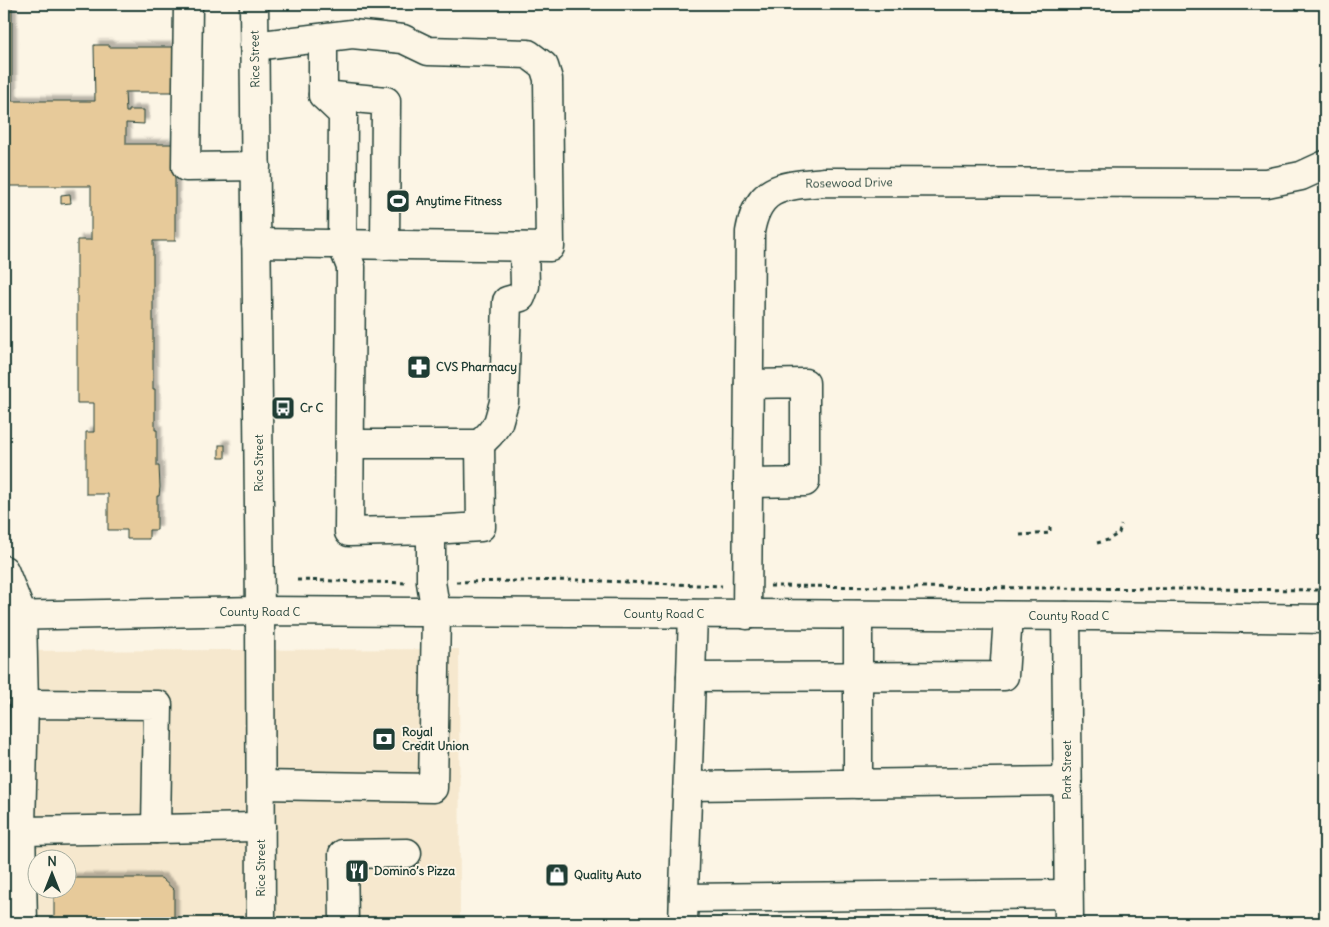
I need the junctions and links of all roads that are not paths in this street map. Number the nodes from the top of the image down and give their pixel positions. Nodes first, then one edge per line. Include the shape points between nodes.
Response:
1 (188, 4) edge
2 (254, 4) edge
3 (323, 39) junction
4 (254, 46) junction
5 (323, 95) junction
6 (1325, 165) edge
7 (256, 166) junction
8 (256, 242) junction
9 (342, 244) junction
10 (385, 245) junction
11 (524, 247) junction
12 (749, 384) junction
13 (350, 444) junction
14 (480, 444) junction
15 (748, 483) junction
16 (431, 530) junction
17 (4, 570) edge
18 (260, 611) junction
19 (436, 613) junction
20 (693, 614) junction
21 (748, 615) junction
22 (858, 615) junction
23 (13, 616) edge
24 (1008, 616) junction
25 (1066, 616) junction
26 (1325, 619) edge
27 (859, 676) junction
28 (691, 677) junction
29 (24, 704) junction
30 (1067, 780) junction
31 (858, 784) junction
32 (261, 785) junction
33 (688, 786) junction
34 (261, 827) junction
35 (156, 829) junction
36 (21, 831) junction
37 (407, 853) dead end
38 (1068, 894) junction
39 (683, 911) edge
40 (23, 923) edge
41 (261, 923) edge
42 (344, 923) edge
43 (1069, 923) edge

1 - 7 main road via 186,167
2 - 4 main road, Rice Street
3 - 4 main road
3 - 5 main road
3 - 11 main road via 352,34 403,38 428,51 528,54 544,66 548,79 550,248
4 - 7 main road, Rice Street
5 - 9 main road via 343,114
5 - 10 main road via 386,101
6 - 12 main road, Rosewood Drive via 1301,176 1267,183 825,182 788,185 773,191 760,202 753,216 750,232
7 - 8 main road, Rice Street
8 - 9 main road
8 - 18 main road, Rice Street
9 - 10 main road
9 - 13 main road via 351,267
10 - 11 main road
11 - 14 main road via 525,286 521,297 506,301 504,402 498,422
12 - 15 main road, Rosewood Drive
12 - 15 main road via 805,383 805,482
13 - 14 main road
13 - 16 main road via 349,532
14 - 16 main road via 480,527
15 - 21 main road, Rosewood Drive
16 - 19 main road via 431,582
17 - 23 main road
18 - 19 main road, County Road C
18 - 23 main road, County Road C
18 - 32 main road, Rice Street
19 - 20 main road, County Road C
19 - 32 main road via 434,788
20 - 21 main road, County Road C
20 - 28 main road
21 - 22 main road, County Road C
22 - 24 main road, County Road C
22 - 27 main road
23 - 29 main road
24 - 25 main road, County Road C
24 - 27 main road via 1004,676
25 - 26 main road, County Road C
25 - 30 main road, Park Street
27 - 28 main road
27 - 31 main road
28 - 33 main road
29 - 35 main road via 158,705
29 - 36 main road
30 - 31 main road
30 - 38 main road, Park Street
31 - 33 main road
32 - 34 main road, Rice Street
33 - 39 main road
34 - 35 main road
34 - 41 main road, Rice Street
35 - 36 main road
36 - 40 main road
37 - 42 main road via 343,854
38 - 39 main road
38 - 43 main road, Park Street

